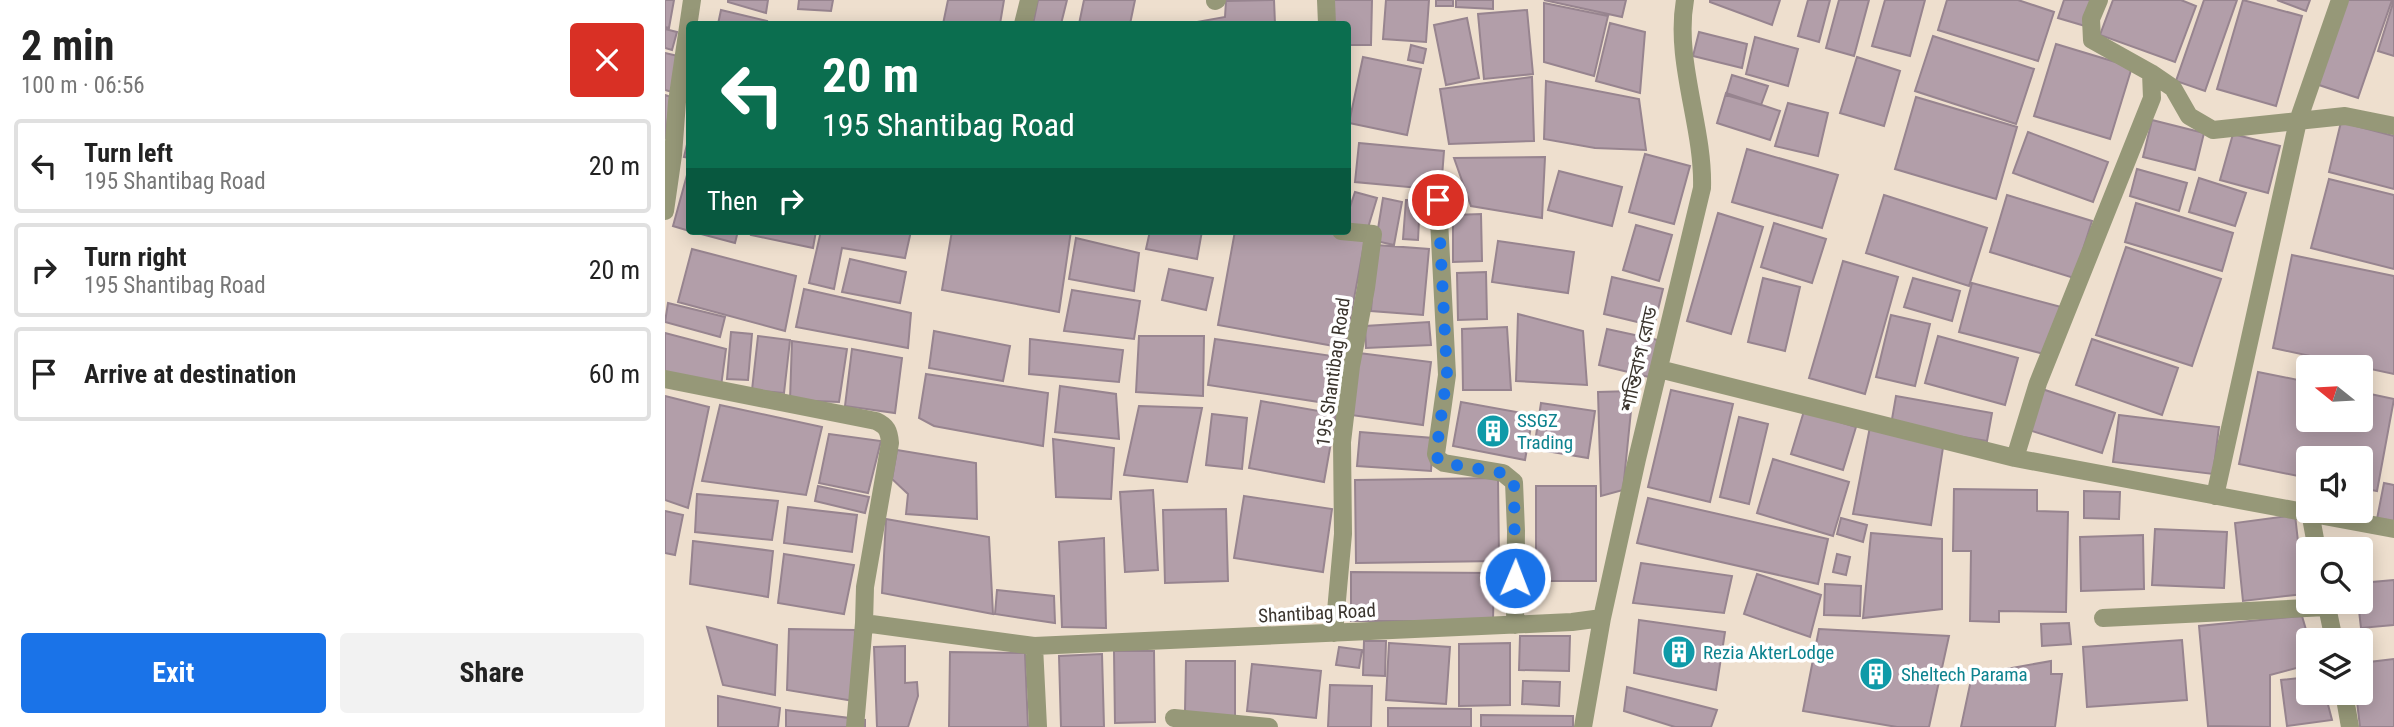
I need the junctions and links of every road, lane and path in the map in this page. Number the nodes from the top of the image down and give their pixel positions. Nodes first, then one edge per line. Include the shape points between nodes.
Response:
1 (692, 0) edge
2 (1029, 0) edge
3 (1326, 0) edge
4 (1685, 0) edge
5 (2099, 0) edge
6 (2340, 0) edge
7 (689, 21) edge
8 (1024, 21) edge
9 (1327, 21) edge
10 (686, 41) edge
11 (2151, 73) junction
12 (2298, 121) junction
13 (2394, 126) edge
14 (1438, 200) dead end
15 (665, 211) edge
16 (1351, 232) edge
17 (1659, 369) junction
18 (665, 379) edge
19 (2015, 458) junction
20 (2215, 496) junction
21 (2296, 510) edge
22 (2364, 523) edge
23 (2394, 529) edge
24 (2296, 606) edge
25 (1602, 618) junction
26 (2103, 618) dead end
27 (864, 623) junction
28 (1515, 625) junction
29 (1334, 633) junction
30 (1034, 646) junction
31 (2346, 705) edge
32 (1174, 718) dead end
33 (855, 727) edge
34 (1038, 727) edge
35 (1269, 727) edge
36 (1583, 727) edge
37 (2350, 727) edge

1 - 7 street
2 - 8 street
3 - 9 street
4 - 17 street, শান্তিবাগ রোড via 1685,49 1703,163 1702,188
5 - 11 street via 2091,19 2092,40
6 - 12 street
10 - 15 street
11 - 12 street via 2173,88 2189,116 2213,130
11 - 19 street via 2152,98 2038,383
12 - 13 street via 2345,116
12 - 20 street
14 - 28 street via 1447,374 1436,454 1444,463 1503,473 1514,482
16 - 29 street, 195 Shantibag Road via 1373,234 1342,442 1343,534
17 - 19 street
17 - 25 street, শান্তিবাগ রোড
18 - 27 street via 884,425 890,443 865,587
19 - 20 street
20 - 21 street
22 - 23 street
24 - 26 street
25 - 28 street, Shantibag Road
25 - 36 street, শান্তিবাগ রোড
27 - 30 street, Shantibag Road
27 - 33 street
28 - 29 street, Shantibag Road
29 - 30 street, Shantibag Road
30 - 34 street
31 - 37 street
32 - 35 street

